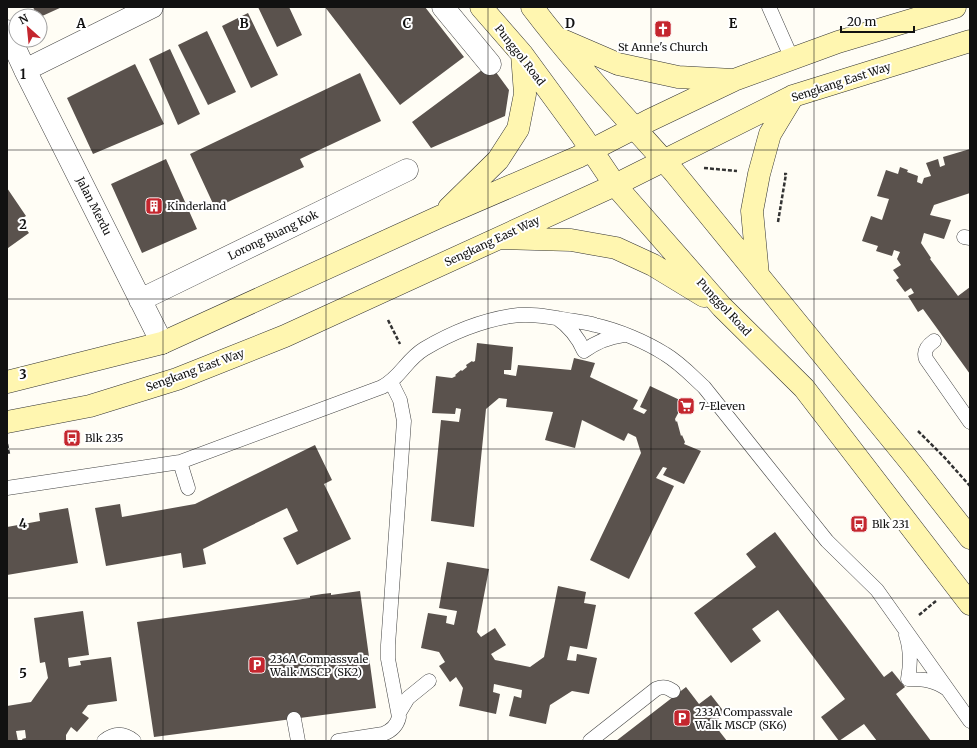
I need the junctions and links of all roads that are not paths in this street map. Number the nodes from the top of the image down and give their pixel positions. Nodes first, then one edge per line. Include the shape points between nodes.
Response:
1 (152, 7) edge
2 (443, 7) edge
3 (481, 7) edge
4 (532, 7) edge
5 (769, 7) edge
6 (955, 7) edge
7 (7, 30) edge
8 (554, 36) junction
9 (970, 41) edge
10 (522, 54) junction
11 (792, 59) junction
12 (490, 64) dead end
13 (25, 70) junction
14 (734, 80) junction
15 (793, 96) junction
16 (634, 128) junction
17 (591, 150) junction
18 (663, 160) junction
19 (407, 170) dead end
20 (615, 185) junction
21 (439, 217) junction
22 (497, 238) junction
23 (758, 274) junction
24 (140, 300) junction
25 (722, 307) junction
26 (557, 318) junction
27 (625, 335) junction
28 (934, 341) dead end
29 (162, 343) junction
30 (7, 382) edge
31 (392, 382) junction
32 (7, 422) edge
33 (970, 422) edge
34 (180, 462) junction
35 (7, 488) edge
36 (188, 488) dead end
37 (970, 538) edge
38 (970, 604) edge
39 (904, 626) junction
40 (429, 682) dead end
41 (948, 689) junction
42 (673, 691) dead end
43 (399, 713) junction
44 (294, 720) dead end
45 (970, 721) edge
46 (608, 726) junction
47 (624, 728) dead end
48 (104, 741) edge
49 (134, 741) edge
50 (298, 741) edge
51 (338, 741) edge
52 (590, 741) edge

1 - 13 street
2 - 12 street
3 - 10 main road, Punggol Road
4 - 8 main road
5 - 11 lane
6 - 11 main road via 838,42
7 - 13 street, Jalan Merdu
8 - 14 main road via 618,64 678,77
8 - 16 main road
9 - 15 main road, Sengkang East Way
10 - 17 main road, Punggol Road
10 - 21 main road via 525,94 518,129 498,160
11 - 14 main road
13 - 24 street, Jalan Merdu
14 - 16 main road
15 - 18 main road, Sengkang East Way
15 - 23 main road via 770,134 759,174 752,211
16 - 17 main road
16 - 18 main road
17 - 20 main road, Punggol Road
17 - 21 main road
18 - 20 main road, Sengkang East Way
18 - 23 main road
19 - 24 street, Lorong Buang Kok
20 - 22 main road, Sengkang East Way
20 - 25 main road, Punggol Road
21 - 29 main road
22 - 25 main road via 571,240 616,248 653,264
22 - 32 main road, Sengkang East Way via 285,336 177,379 90,406
23 - 37 main road
24 - 29 street, Jalan Merdu
25 - 38 main road, Punggol Road via 804,388
26 - 27 lane via 596,325
26 - 27 lane via 573,331 584,351 602,341
26 - 31 lane via 512,316 463,329 412,358
27 - 39 lane via 665,354 704,387 828,540 878,590
28 - 33 lane via 927,346 924,354 926,359
29 - 30 main road
31 - 34 lane via 359,397
31 - 43 lane via 400,400 404,421 388,645 388,659
34 - 35 lane
34 - 36 lane
39 - 41 lane
39 - 41 lane via 910,648 911,665 908,679 931,681
40 - 43 lane via 408,698
41 - 45 lane
42 - 46 lane via 667,687 656,689
43 - 51 lane via 398,722 383,734
44 - 50 lane
46 - 47 lane
46 - 52 lane
48 - 49 lane via 115,735 122,735

